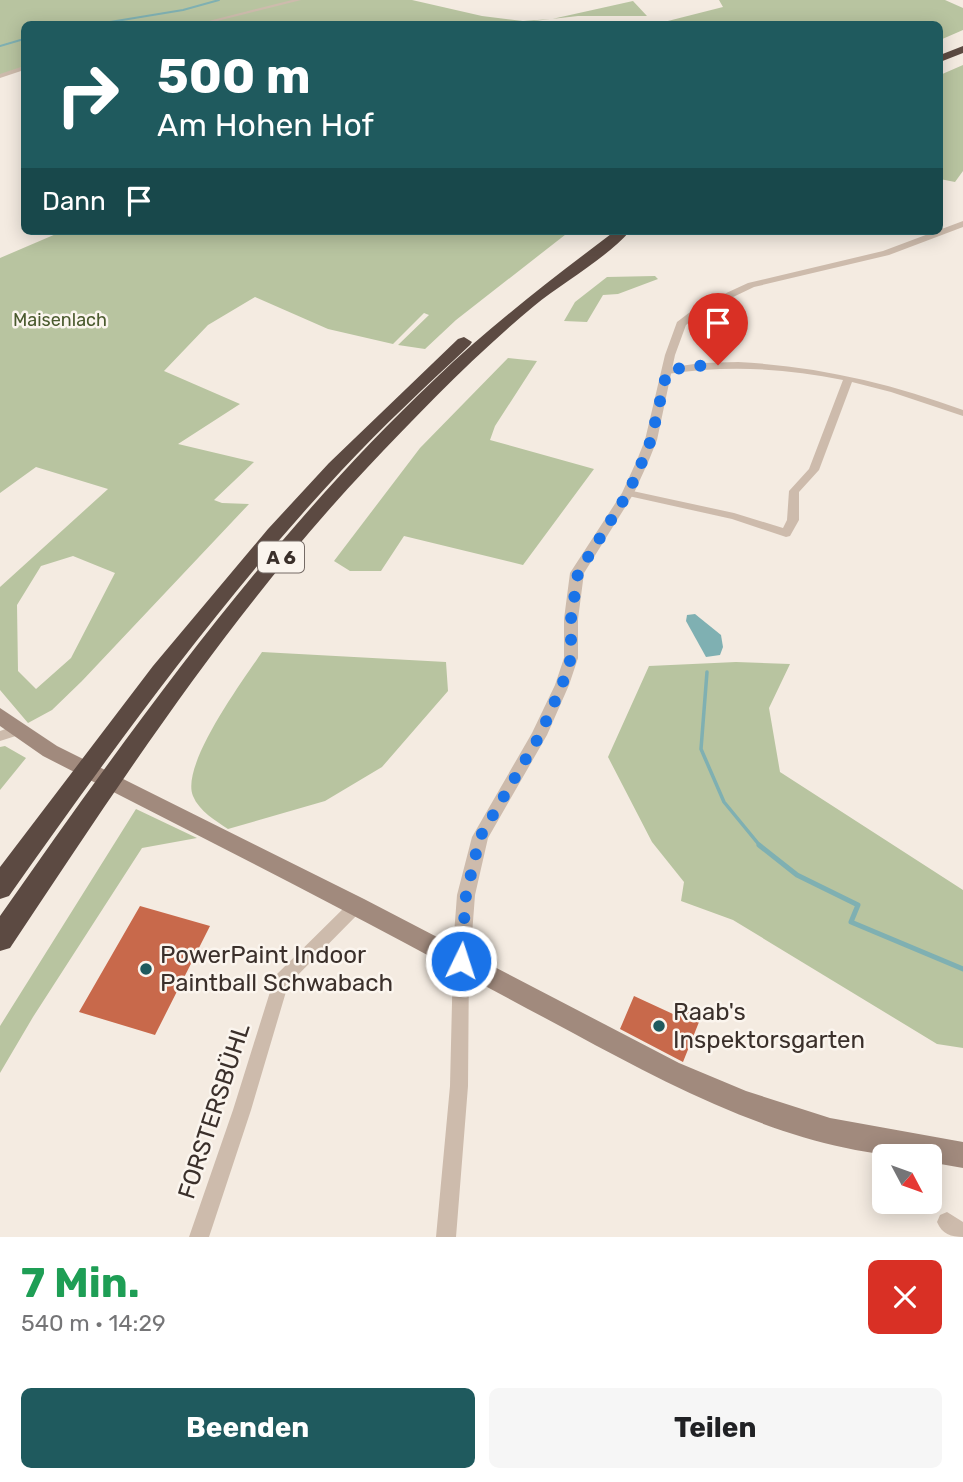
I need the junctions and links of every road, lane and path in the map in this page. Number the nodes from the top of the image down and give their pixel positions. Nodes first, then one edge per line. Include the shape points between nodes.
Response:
1 (298, 0) edge
2 (212, 21) edge
3 (963, 42) edge
4 (963, 49) edge
5 (943, 51) edge
6 (943, 59) edge
7 (21, 69) edge
8 (0, 75) edge
9 (963, 224) edge
10 (943, 232) edge
11 (597, 235) edge
12 (618, 235) edge
13 (934, 235) edge
14 (667, 371) junction
15 (848, 379) junction
16 (963, 413) edge
17 (628, 493) junction
18 (0, 715) edge
19 (8, 733) edge
20 (0, 888) edge
21 (356, 906) junction
22 (0, 939) edge
23 (461, 961) junction
24 (963, 1155) edge
25 (948, 1229) edge
26 (963, 1233) edge
27 (199, 1237) edge
28 (446, 1237) edge

1 - 2 street
3 - 5 highway
4 - 6 highway
7 - 8 street
9 - 10 street
11 - 20 highway, A 6 via 521,292 446,358 305,498 136,701
12 - 22 highway, A 6 via 547,288 467,358 349,479 165,704
13 - 14 street via 886,253 738,289 681,324
14 - 15 street via 740,365
14 - 17 street via 651,440
15 - 16 street via 923,397
15 - 17 street via 814,470 794,491 793,520 786,533 734,516
17 - 23 street via 578,573 571,658 562,685 540,735 480,837 466,895
18 - 19 main road
19 - 21 main road
21 - 23 main road
21 - 27 street, FORSTERSBÜHL via 281,981
23 - 24 main road via 670,1072 746,1104 830,1131
23 - 28 street via 459,1086
25 - 26 street

